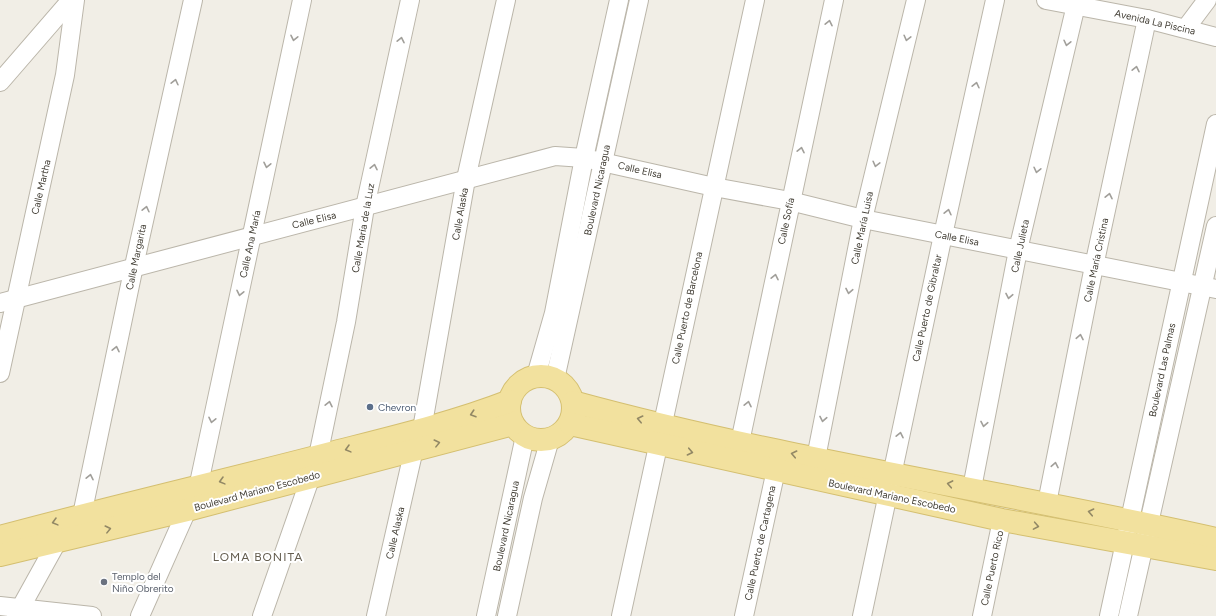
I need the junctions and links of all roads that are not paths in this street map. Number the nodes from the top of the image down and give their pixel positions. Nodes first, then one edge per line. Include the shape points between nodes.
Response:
1 (71, 0) edge
2 (75, 0) edge
3 (193, 0) edge
4 (302, 0) edge
5 (410, 0) edge
6 (506, 0) edge
7 (619, 0) edge
8 (639, 0) edge
9 (755, 0) edge
10 (834, 0) edge
11 (916, 0) edge
12 (995, 0) edge
13 (1048, 0) edge
14 (1207, 0) edge
15 (1076, 5) junction
16 (1147, 19) junction
17 (1186, 28) junction
18 (1216, 37) edge
19 (0, 82) edge
20 (1216, 124) edge
21 (584, 158) junction
22 (603, 162) junction
23 (466, 179) junction
24 (714, 187) junction
25 (790, 201) junction
26 (365, 207) junction
27 (863, 219) junction
28 (1216, 226) edge
29 (943, 235) junction
30 (252, 236) junction
31 (1018, 250) junction
32 (134, 266) junction
33 (1094, 266) junction
34 (1182, 282) junction
35 (1209, 288) edge
36 (8, 301) edge
37 (0, 373) edge
38 (546, 378) junction
39 (510, 401) junction
40 (574, 402) junction
41 (570, 424) junction
42 (662, 424) junction
43 (422, 429) junction
44 (519, 430) junction
45 (550, 439) junction
46 (740, 442) junction
47 (658, 445) junction
48 (414, 449) junction
49 (816, 458) junction
50 (314, 466) junction
51 (776, 470) junction
52 (892, 473) junction
53 (198, 488) junction
54 (972, 488) junction
55 (888, 495) junction
56 (1047, 503) junction
57 (187, 510) junction
58 (82, 515) junction
59 (1002, 520) junction
60 (1139, 522) junction
61 (0, 536) edge
62 (1216, 539) edge
63 (57, 542) junction
64 (1134, 544) junction
65 (0, 555) edge
66 (1216, 559) edge
67 (0, 606) edge
68 (19, 612) edge
69 (92, 616) edge
70 (140, 616) edge
71 (262, 616) edge
72 (376, 616) edge
73 (486, 616) edge
74 (507, 616) edge
75 (621, 616) edge
76 (744, 616) edge
77 (862, 616) edge
78 (982, 616) edge
79 (1109, 616) edge
80 (1128, 616) edge

1 - 19 street
2 - 36 street, Calle Martha via 65,75
32 -> 3 street, Calle Margarita
4 -> 30 street, Calle Ana María
26 -> 5 street, Calle María de la Luz
6 - 23 street, Calle Alaska
7 - 21 street, Boulevard Nicaragua
8 - 22 street, Boulevard Nicaragua
9 - 24 street, Calle Puerto de Barcelona
25 -> 10 street, Calle Sofía
11 -> 27 street, Calle María Luisa
29 -> 12 street, Calle Puerto de Gibraltar
13 - 15 street, Avenida La Piscina
14 - 17 street
15 - 16 street, Avenida La Piscina
15 -> 31 street, Calle Julieta
16 - 17 street, Avenida La Piscina
33 -> 16 street, Calle María Cristina
17 - 18 street, Avenida La Piscina
20 - 34 street, Boulevard Las Palmas
21 - 22 street, Calle Elisa
21 - 23 street, Calle Elisa via 547,157
21 - 38 street, Boulevard Nicaragua via 554,313
22 - 24 street, Calle Elisa
22 - 38 street, Boulevard Nicaragua
23 - 26 street, Calle Elisa
23 - 43 street, Calle Alaska
24 - 25 street, Calle Elisa
24 - 42 street, Calle Puerto de Barcelona
25 - 27 street, Calle Elisa
46 -> 25 street, Calle Sofía
26 - 30 street, Calle Elisa
50 -> 26 street, Calle María de la Luz via 346,322
27 - 29 street, Calle Elisa
27 -> 49 street, Calle María Luisa
28 - 35 street, Boulevard Las Palmas
29 - 31 street, Calle Elisa
52 -> 29 street, Calle Puerto de Gibraltar
30 - 32 street, Calle Elisa
30 -> 53 street, Calle Ana María
31 - 33 street, Calle Elisa
31 -> 54 street, Calle Julieta
32 - 36 street, Calle Elisa
58 -> 32 street, Calle Margarita
33 - 34 street, Calle Elisa
56 -> 33 street, Calle María Cristina
34 - 35 street, Calle Elisa
34 - 60 street, Boulevard Las Palmas
35 - 60 street, Boulevard Las Palmas
36 - 37 street, Calle Martha
38 - 39 main road via 527,379 513,392
38 - 40 main road via 567,388
39 -> 43 main road, Boulevard Mariano Escobedo
39 - 44 main road via 509,408
40 - 41 main road
42 -> 40 main road
41 - 45 main road via 558,436
41 - 47 main road, Boulevard Mariano Escobedo
42 - 46 main road
42 - 47 street, Calle Puerto de Barcelona
43 -> 50 main road, Boulevard Mariano Escobedo
44 - 45 main road via 533,440
48 -> 44 main road, Boulevard Mariano Escobedo
44 - 73 street, Boulevard Nicaragua
45 - 74 street, Boulevard Nicaragua via 533,498
49 -> 46 main road
47 -> 51 main road, Boulevard Mariano Escobedo
47 - 75 street, Calle Puerto de Barcelona
48 - 50 main road, Boulevard Mariano Escobedo
48 - 72 street, Calle Alaska
49 - 52 main road
50 -> 53 main road, Boulevard Mariano Escobedo
50 - 57 main road, Boulevard Mariano Escobedo
50 - 71 street, Calle María de la Luz
51 - 55 main road, Boulevard Mariano Escobedo
51 - 76 street, Calle Puerto de Cartagena
54 -> 52 main road
52 - 55 street, Calle Puerto de Gibraltar
53 - 58 main road, Boulevard Mariano Escobedo
54 - 56 main road
55 - 59 main road, Boulevard Mariano Escobedo
55 - 77 street, Calle Puerto de Gibraltar
60 -> 56 main road
63 -> 57 main road, Boulevard Mariano Escobedo
57 - 70 street
58 -> 61 main road, Boulevard Mariano Escobedo
59 -> 64 main road, Boulevard Mariano Escobedo
59 - 78 street, Calle Puerto Rico
60 - 62 main road
60 - 64 street, Boulevard Las Palmas
63 - 65 main road, Boulevard Mariano Escobedo
63 - 68 street
64 - 66 main road, Boulevard Mariano Escobedo
64 - 79 street, Boulevard Las Palmas
64 - 80 street, Boulevard Las Palmas
67 - 68 street
68 - 69 street

